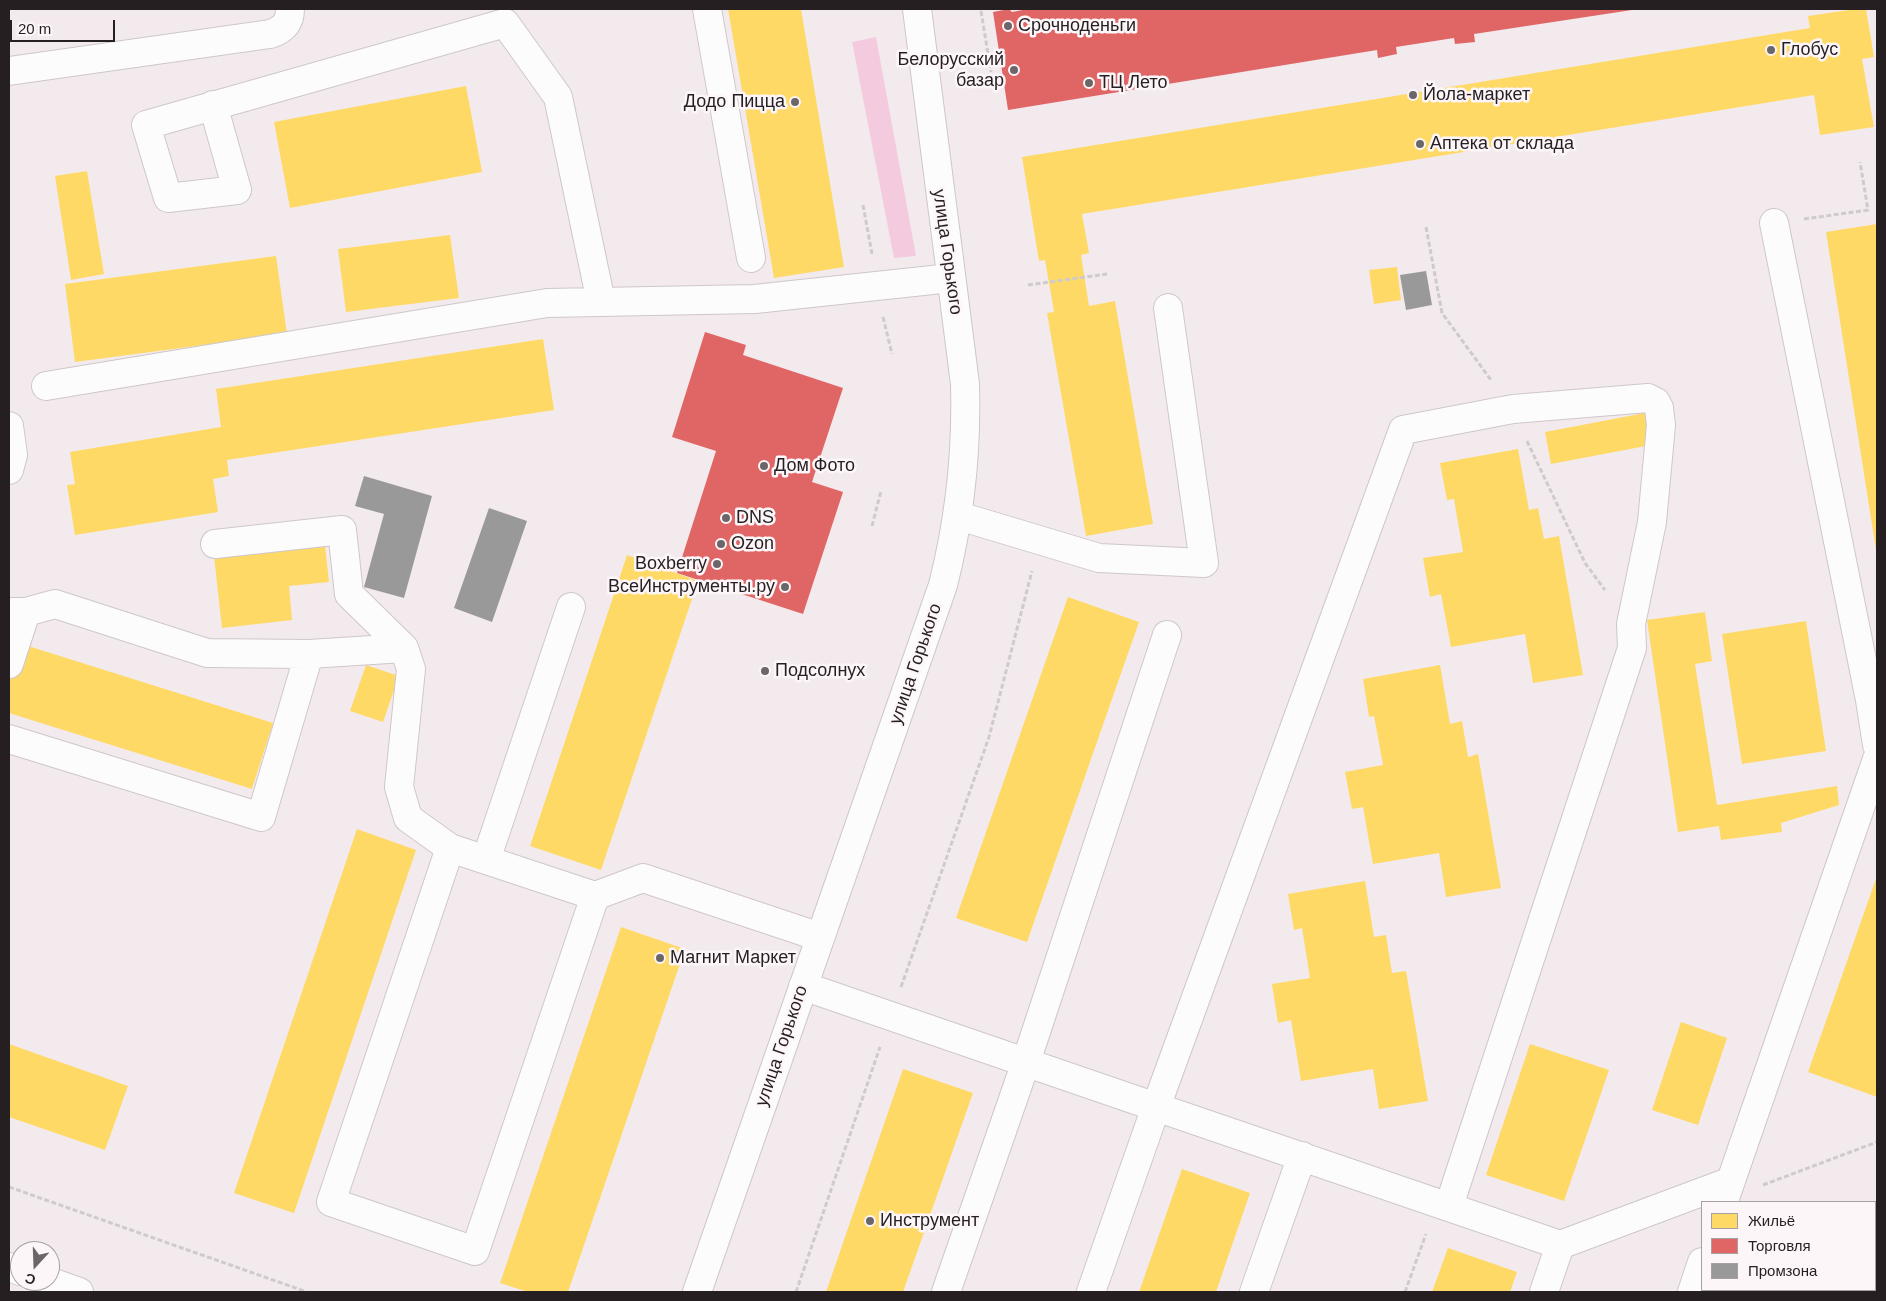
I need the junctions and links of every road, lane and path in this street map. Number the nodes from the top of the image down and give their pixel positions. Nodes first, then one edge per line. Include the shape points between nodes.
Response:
1 (290, 9) edge
2 (707, 9) edge
3 (917, 10) edge
4 (981, 10) dead end
5 (9, 71) edge
6 (991, 72) dead end
7 (213, 105) dead end
8 (1860, 162) dead end
9 (863, 205) dead end
10 (1774, 223) joint
11 (1426, 227) dead end
12 (751, 258) dead end
13 (874, 264) dead end
14 (1107, 274) dead end
15 (951, 278) junction
16 (1028, 285) dead end
17 (601, 302) junction
18 (1168, 308) dead end
19 (883, 316) dead end
20 (892, 354) dead end
21 (46, 386) dead end
22 (1513, 409) junction
23 (9, 426) edge
24 (9, 470) edge
25 (881, 491) dead end
26 (959, 516) junction
27 (872, 526) dead end
28 (215, 544) dead end
29 (1030, 579) dead end
30 (571, 608) dead end
31 (17, 612) edge
32 (1631, 624) junction
33 (1167, 635) dead end
34 (404, 648) junction
35 (309, 654) junction
36 (9, 664) edge
37 (1874, 700) edge
38 (9, 739) edge
39 (1877, 745) edge
40 (1877, 760) edge
41 (450, 848) junction
42 (486, 860) junction
43 (595, 896) junction
44 (820, 937) junction
45 (803, 986) junction
46 (890, 1016) junction
47 (1026, 1062) junction
48 (1156, 1107) junction
49 (1877, 1142) edge
50 (1302, 1156) junction
51 (9, 1187) edge
52 (1726, 1194) edge
53 (1703, 1201) edge
54 (1701, 1202) edge
55 (1443, 1204) junction
56 (1560, 1244) junction
57 (1701, 1265) edge
58 (60, 1285) edge
59 (79, 1292) edge
60 (307, 1292) edge
61 (697, 1292) edge
62 (796, 1292) edge
63 (946, 1292) edge
64 (1091, 1292) edge
65 (1254, 1292) edge
66 (1405, 1292) edge
67 (1544, 1292) edge
68 (1692, 1292) edge

1 - 5 street via 288,23 270,34
2 - 12 street
3 - 15 street, улица Горького
4 - 6 path
7 - 17 street via 505,23 558,97
8 - 10 path via 1868,210
9 - 13 path
10 - 37 street
11 - 22 path via 1442,313
14 - 16 path
15 - 17 street via 755,299
15 - 26 street, улица Горького via 965,384 966,426
17 - 21 street via 548,303
18 - 26 street via 1204,563 1099,558
19 - 20 path
22 - 32 path via 1585,563
22 - 32 street via 1648,398 1656,402 1661,425 1652,522
22 - 48 street via 1402,430
23 - 24 street via 13,455
25 - 27 path
26 - 44 street, улица Горького via 943,585
28 - 34 street via 342,530 349,594
29 - 46 path via 989,737
30 - 42 street
31 - 35 street via 55,604 208,653
31 - 36 street
32 - 55 street via 1632,648
33 - 47 street
34 - 35 street
34 - 41 street via 411,669 399,787 408,818
35 - 38 street via 260,817
37 - 39 street
40 - 52 street
41 - 42 street
41 - 43 street via 331,1202 475,1251
42 - 43 street
43 - 44 street via 643,878
44 - 45 street, улица Горького
45 - 46 street
45 - 61 street, улица Горького
46 - 47 street
46 - 62 path
47 - 48 street
47 - 63 street
48 - 50 street
48 - 64 street
49 - 52 path
50 - 55 street
50 - 65 street
51 - 60 path
52 - 53 street
54 - 56 street
55 - 56 street
55 - 66 path
56 - 67 street
57 - 68 street
58 - 59 street

